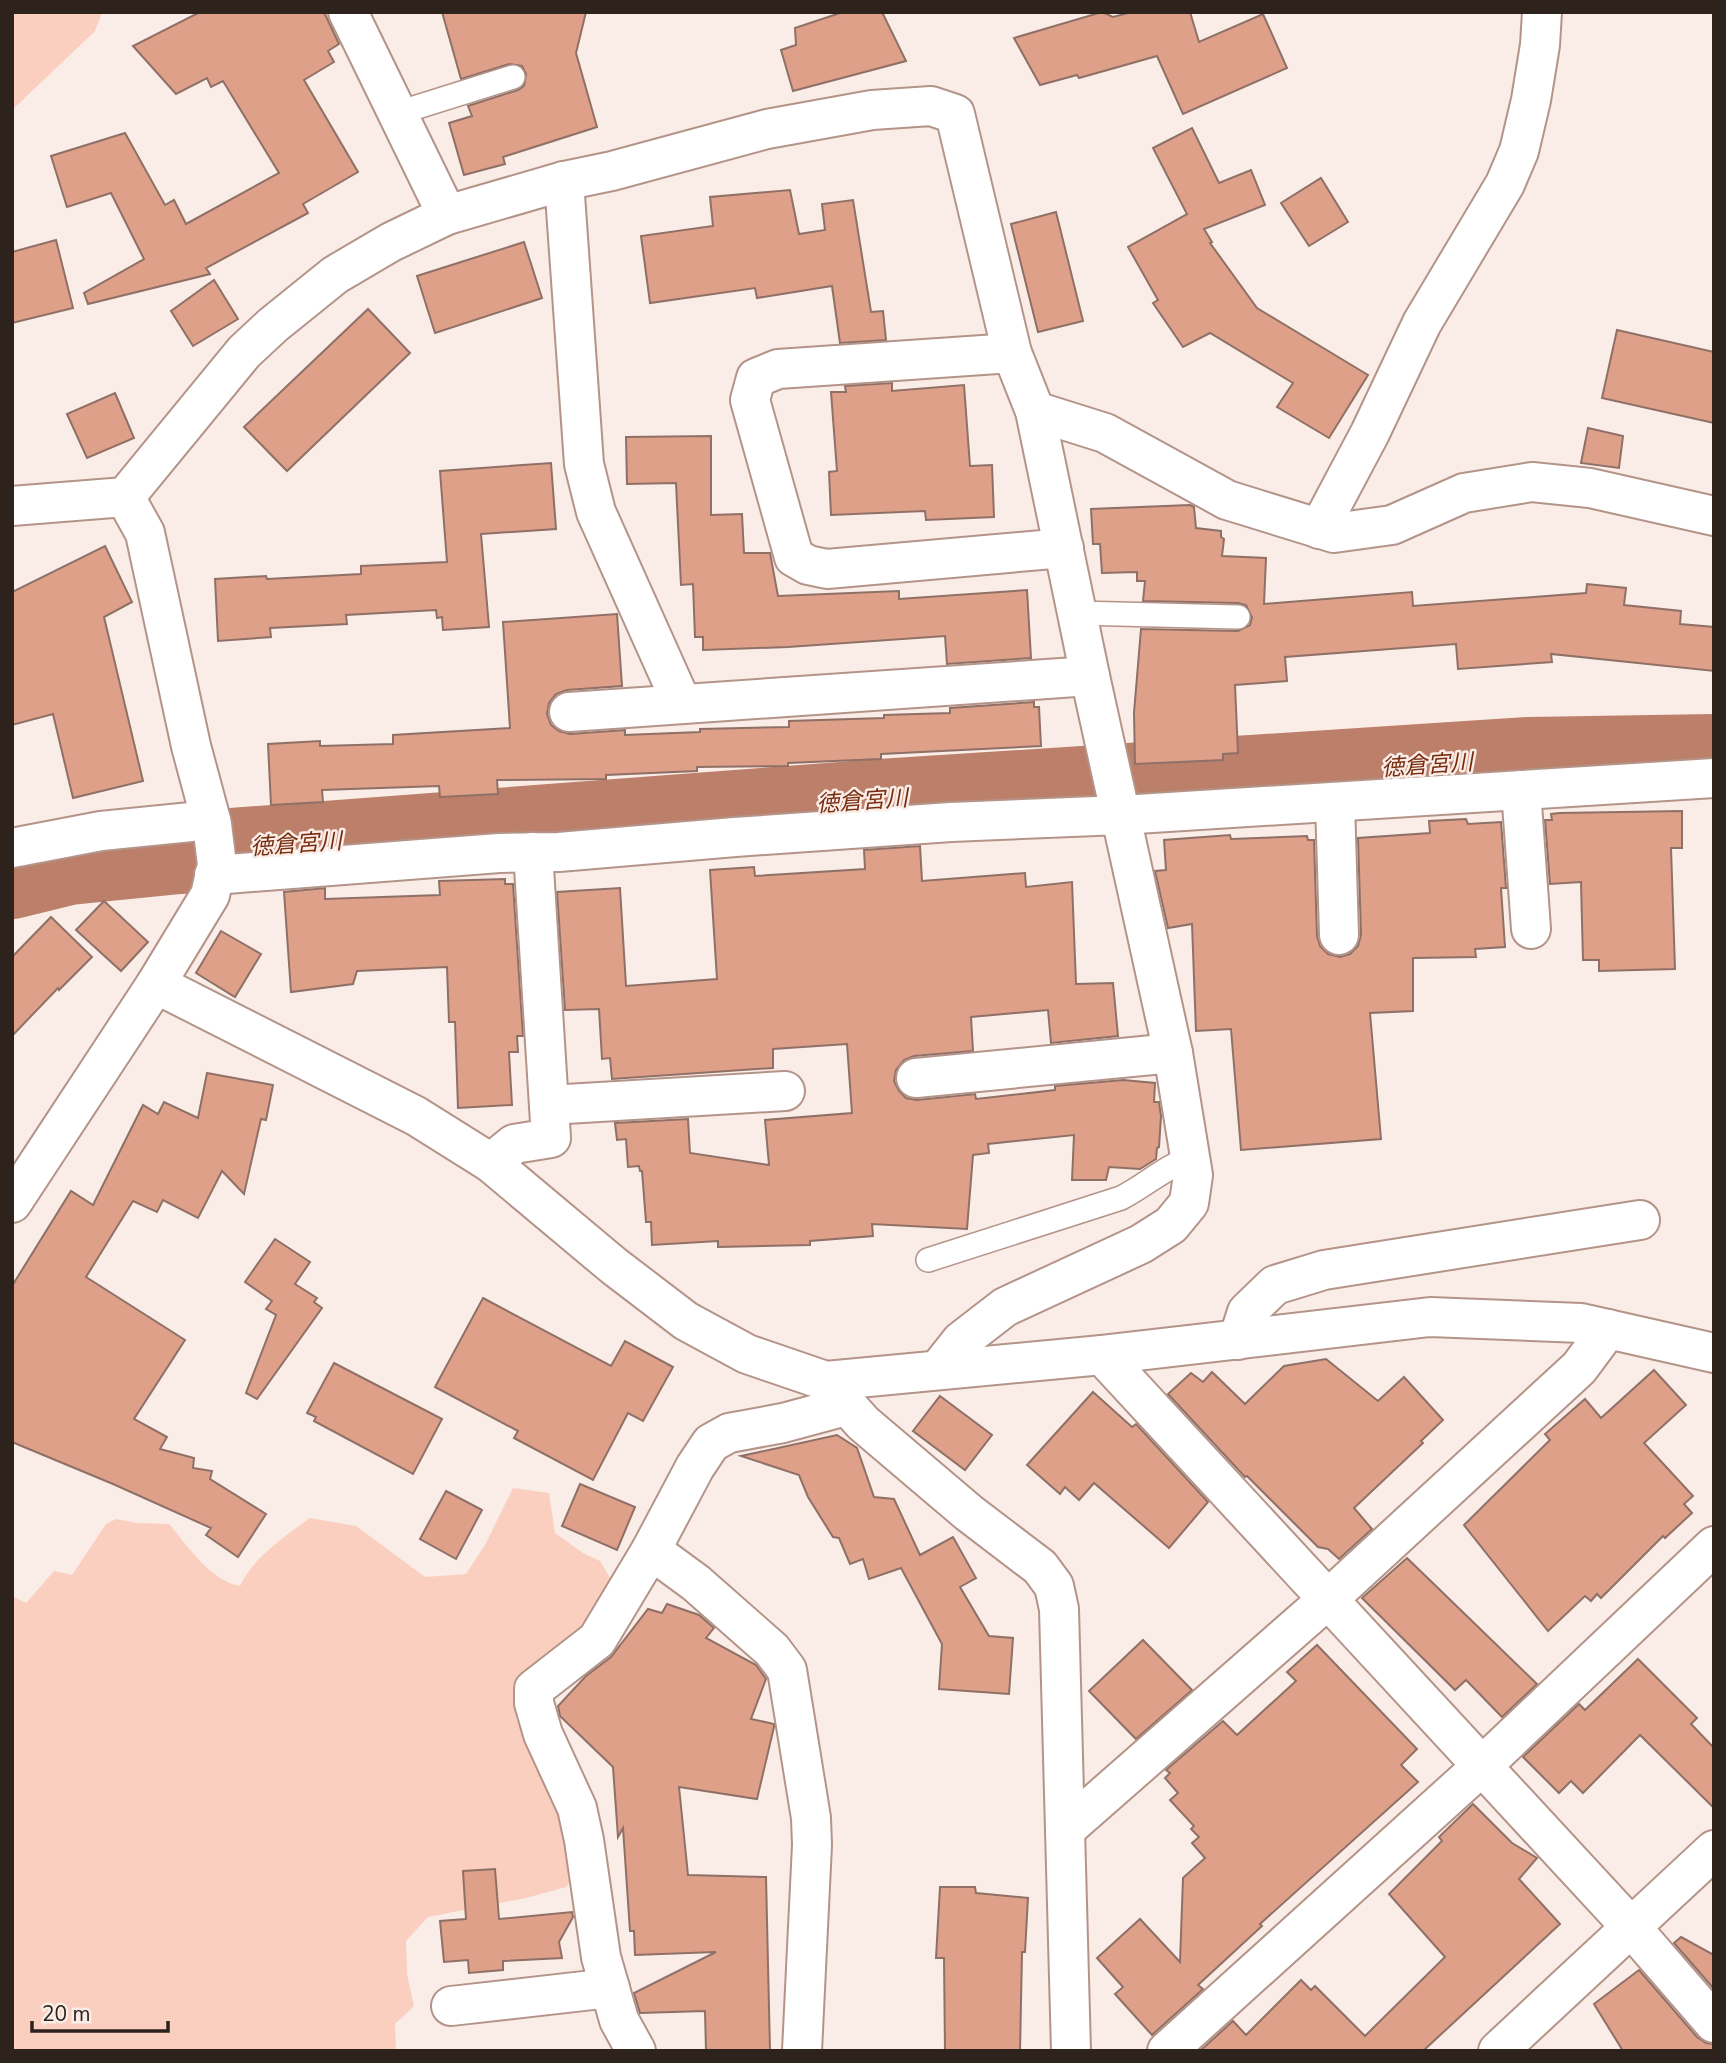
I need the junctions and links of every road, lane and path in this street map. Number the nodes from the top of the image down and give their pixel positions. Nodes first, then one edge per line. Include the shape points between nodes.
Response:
1 (348, 12) edge
2 (1542, 12) edge
3 (513, 77) dead end
4 (398, 113) junction
5 (564, 181) junction
6 (447, 215) junction
7 (1012, 354) junction
8 (1035, 411) junction
9 (125, 498) junction
10 (12, 506) edge
11 (1714, 516) edge
12 (1319, 529) junction
13 (1064, 548) junction
14 (1077, 613) junction
15 (1238, 617) dead end
16 (1090, 676) junction
17 (682, 704) junction
18 (569, 712) dead end
19 (1714, 778) edge
20 (1521, 790) junction
21 (1335, 802) junction
22 (1121, 815) junction
23 (211, 822) junction
24 (12, 848) edge
25 (533, 852) junction
26 (216, 870) junction
27 (1531, 929) dead end
28 (1339, 935) dead end
29 (156, 984) junction
30 (1173, 1053) junction
31 (916, 1078) dead end
32 (785, 1091) dead end
33 (549, 1105) junction
34 (1191, 1158) junction
35 (491, 1163) junction
36 (12, 1203) edge
37 (1640, 1220) dead end
38 (928, 1260) dead end
39 (1608, 1329) junction
40 (1238, 1339) junction
41 (1714, 1353) edge
42 (1102, 1355) junction
43 (938, 1370) junction
44 (836, 1393) junction
45 (1714, 1546) edge
46 (651, 1550) junction
47 (1327, 1600) junction
48 (1482, 1766) junction
49 (1066, 1829) junction
50 (1714, 1850) edge
51 (1631, 1927) junction
52 (610, 1988) junction
53 (451, 2006) dead end
54 (1714, 2023) edge
55 (636, 2051) edge
56 (802, 2051) edge
57 (1071, 2051) edge
58 (1167, 2051) edge
59 (1499, 2051) edge

1 - 4 street
2 - 12 street via 1531,100 1504,184 1422,323
3 - 4 lane
4 - 6 street
5 - 6 street
5 - 7 street via 768,129 872,110 931,106 955,114
5 - 17 street via 584,464 596,512
6 - 9 street via 335,275 273,325 244,352
7 - 8 street
7 - 13 street via 778,369 756,378 750,400 794,557 808,565 827,569
8 - 12 street via 1105,433 1227,500
8 - 13 street
9 - 10 street
9 - 23 street via 145,533
11 - 12 street via 1590,488 1532,482 1464,493 1392,525 1334,533
13 - 14 street
14 - 15 lane
14 - 16 street
16 - 17 street
16 - 22 street
17 - 18 street
19 - 20 street
20 - 21 street
20 - 27 street
21 - 22 street
21 - 28 street
22 - 25 street via 951,822
22 - 30 street
23 - 24 street via 100,831
23 - 26 street
25 - 26 street
25 - 33 street
26 - 29 street via 210,895
29 - 35 street via 416,1116
29 - 36 street
30 - 31 street
30 - 34 street
32 - 33 street
33 - 35 street via 551,1138 514,1144
34 - 38 lane via 1121,1198
34 - 43 street via 1189,1203 1171,1225 1141,1244 1005,1307 961,1341
35 - 44 street via 686,1321
37 - 40 street via 1324,1270 1275,1285 1247,1312
39 - 40 street via 1581,1323 1430,1317
39 - 41 street
39 - 47 street via 1579,1368
40 - 42 street
42 - 43 street
42 - 47 street
43 - 44 street
44 - 46 street via 783,1423 729,1433 711,1443
44 - 49 street via 863,1423 1040,1567 1054,1586 1059,1609
45 - 48 street
46 - 52 street via 597,1640 534,1689 543,1734 577,1808
46 - 56 street via 772,1650 787,1670 811,1818
47 - 48 street
47 - 49 street
48 - 51 street
48 - 58 street
49 - 57 street
50 - 51 street
51 - 54 street
51 - 59 street
52 - 53 street
52 - 55 street via 618,2020

